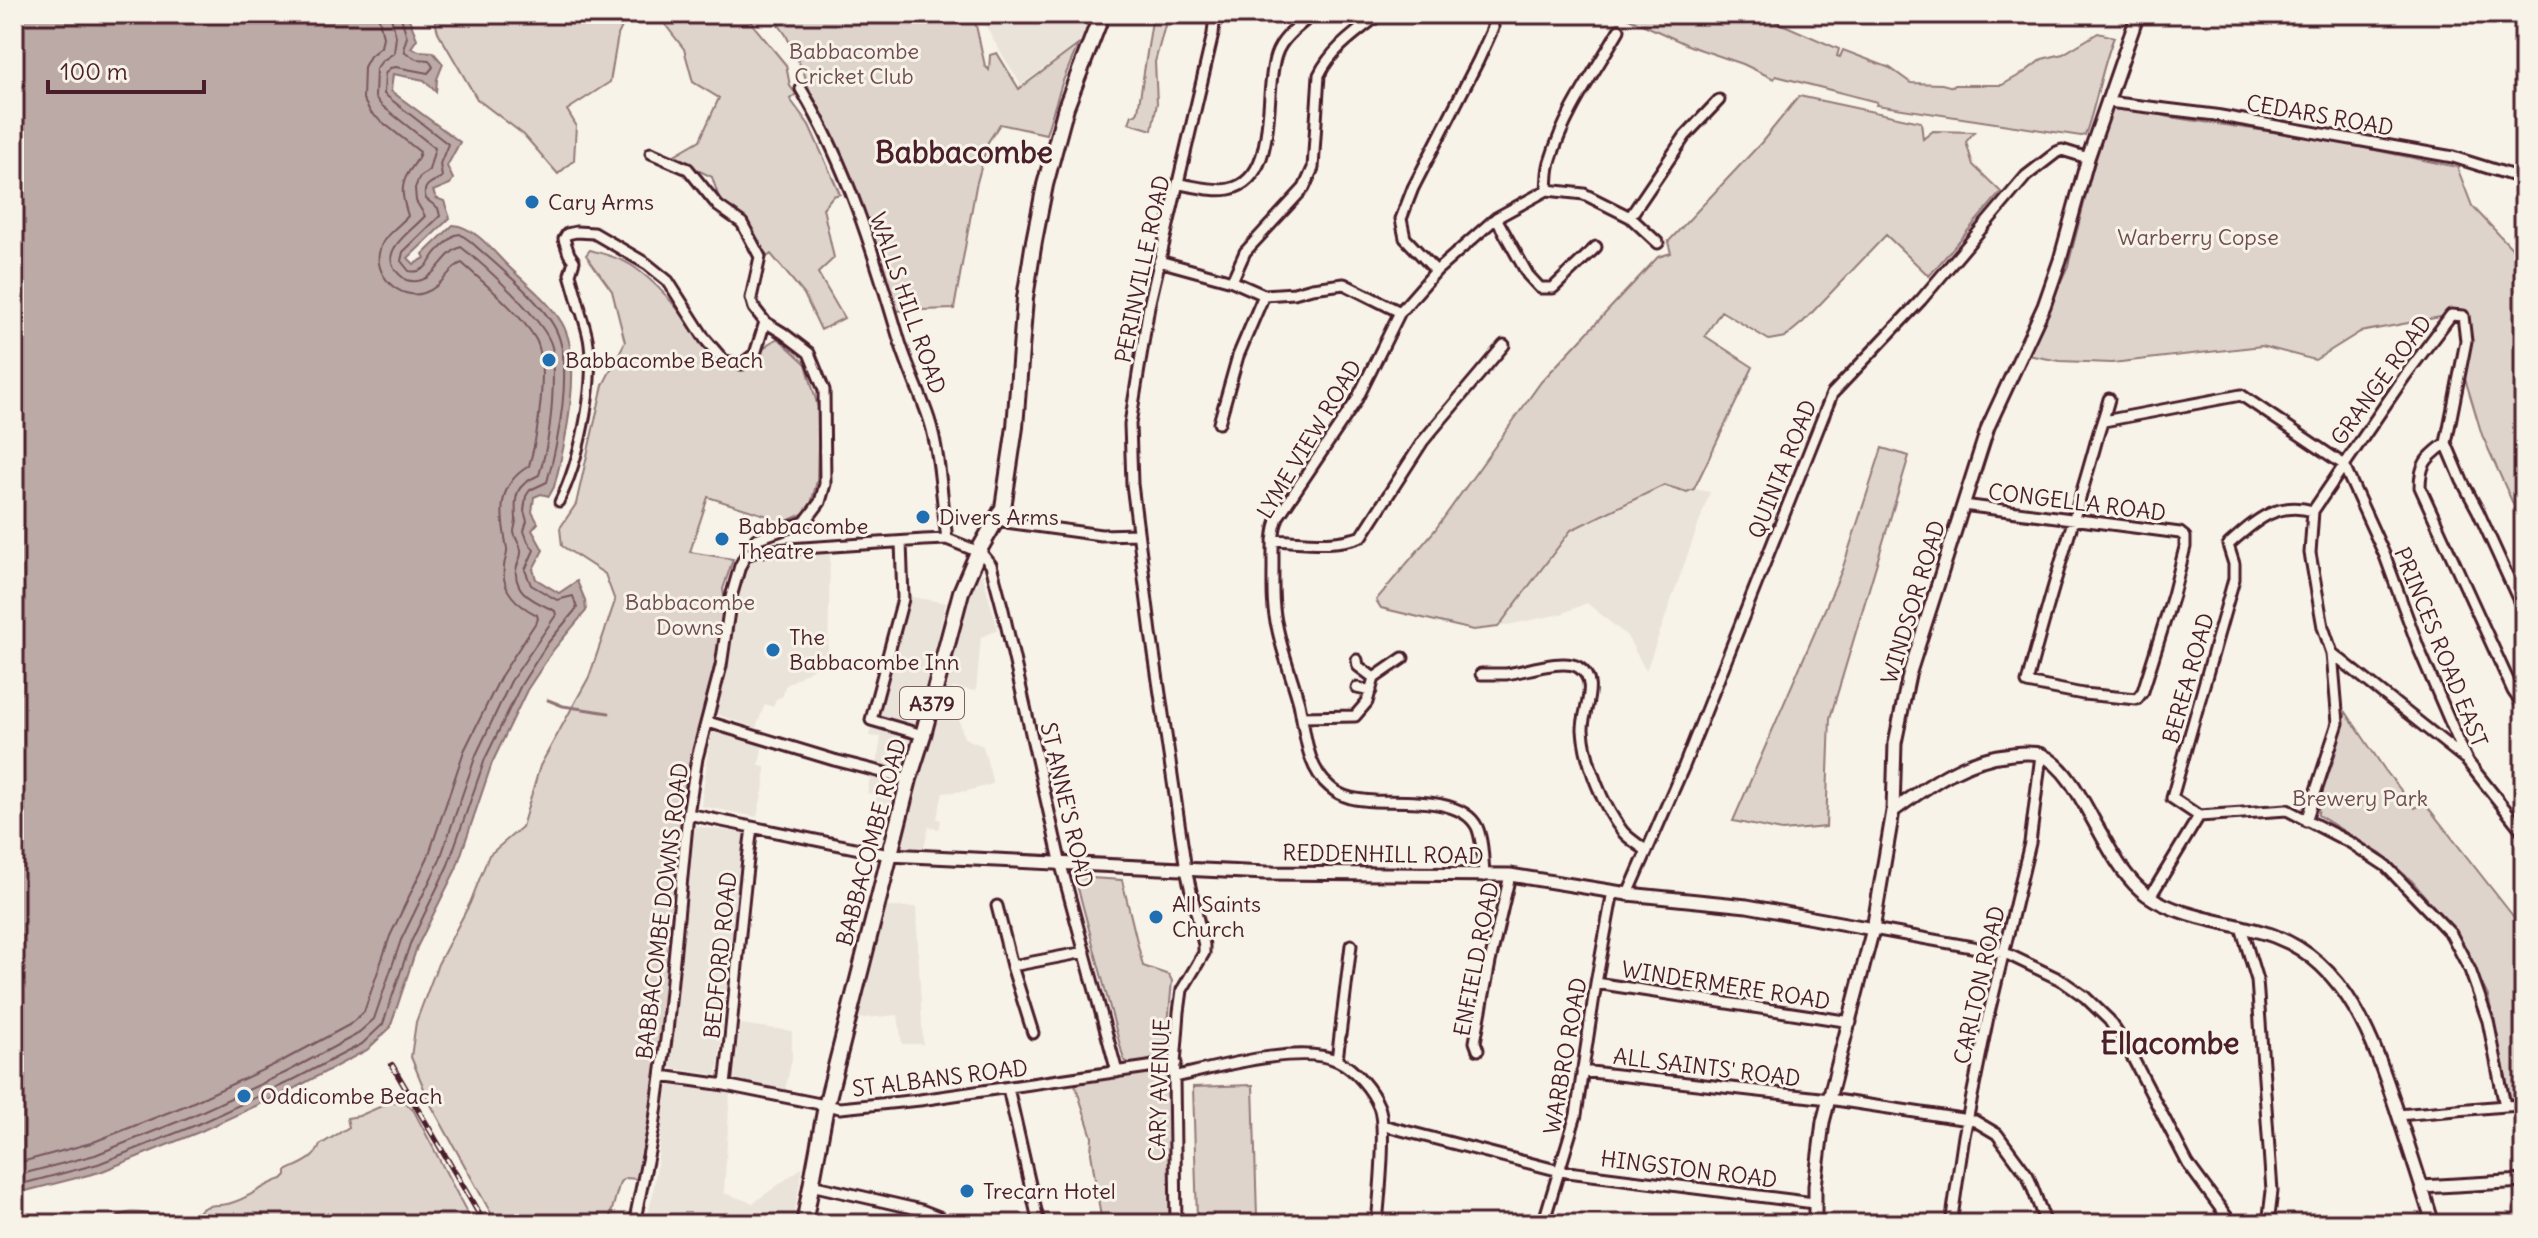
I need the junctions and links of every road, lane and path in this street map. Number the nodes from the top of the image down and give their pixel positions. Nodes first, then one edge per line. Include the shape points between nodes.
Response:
1 (1102, 14) edge
2 (1215, 14) edge
3 (1313, 14) edge
4 (1492, 14) edge
5 (2138, 14) edge
6 (1376, 17) dead end
7 (1619, 30) dead end
8 (801, 89) dead end
9 (1719, 100) dead end
10 (2108, 102) junction
11 (651, 153) dead end
12 (2088, 158) junction
13 (2524, 179) edge
14 (1179, 184) junction
15 (1547, 190) junction
16 (1630, 217) junction
17 (1496, 218) junction
18 (1658, 243) dead end
19 (1596, 247) dead end
20 (1159, 261) junction
21 (1436, 271) junction
22 (1232, 281) junction
23 (1264, 295) junction
24 (580, 309) joint
25 (1400, 312) junction
26 (765, 322) junction
27 (1504, 345) dead end
28 (2109, 399) dead end
29 (2104, 421) junction
30 (1219, 423) dead end
31 (2446, 443) junction
32 (2343, 464) junction
33 (559, 502) dead end
34 (1963, 505) junction
35 (2313, 511) junction
36 (998, 518) junction
37 (2075, 518) junction
38 (1138, 534) junction
39 (947, 539) junction
40 (1273, 540) junction
41 (901, 542) junction
42 (758, 551) junction
43 (979, 551) junction
44 (2524, 612) edge
45 (2332, 653) junction
46 (1403, 658) dead end
47 (1357, 660) dead end
48 (1481, 674) dead end
49 (1374, 678) junction
50 (1357, 688) dead end
51 (1371, 691) junction
52 (2524, 707) edge
53 (1302, 717) junction
54 (708, 722) junction
55 (923, 735) junction
56 (2041, 755) junction
57 (2467, 761) junction
58 (909, 779) junction
59 (1893, 811) junction
60 (688, 814) junction
61 (2199, 816) junction
62 (2306, 821) junction
63 (752, 828) junction
64 (2524, 833) edge
65 (1647, 851) junction
66 (889, 855) junction
67 (1061, 865) junction
68 (1186, 870) junction
69 (1510, 875) junction
70 (1484, 876) junction
71 (1613, 891) junction
72 (1628, 894) junction
73 (2150, 897) junction
74 (997, 906) dead end
75 (2241, 927) junction
76 (1873, 929) junction
77 (1351, 945) dead end
78 (1085, 952) junction
79 (2005, 953) junction
80 (1012, 966) junction
81 (1596, 983) junction
82 (1851, 1022) junction
83 (1033, 1033) dead end
84 (1478, 1050) dead end
85 (1337, 1060) junction
86 (1176, 1063) junction
87 (1582, 1071) junction
88 (1117, 1072) junction
89 (661, 1076) junction
90 (1174, 1077) junction
91 (725, 1085) junction
92 (1008, 1088) junction
93 (1829, 1099) junction
94 (2524, 1105) edge
95 (826, 1106) junction
96 (2505, 1106) junction
97 (2398, 1115) junction
98 (1967, 1120) junction
99 (1382, 1125) junction
100 (1560, 1171) junction
101 (2524, 1181) edge
102 (811, 1185) junction
103 (2422, 1187) junction
104 (1814, 1203) junction
105 (2271, 1221) edge
106 (634, 1224) edge
107 (804, 1224) edge
108 (941, 1224) edge
109 (1039, 1224) edge
110 (1176, 1224) edge
111 (1377, 1224) edge
112 (1543, 1224) edge
113 (1815, 1224) edge
114 (1951, 1224) edge
115 (2046, 1224) edge
116 (2232, 1224) edge
117 (2433, 1224) edge

1 - 36 main road, BABBACOMBE ROAD / A379 via 1066,107 1042,199 1025,298 1015,427
2 - 14 street, PERINVILLE ROAD
3 - 14 street via 1277,52 1270,74 1266,143 1245,181 1229,189
4 - 21 street via 1493,28 1401,219 1405,238
5 - 10 street, WINDSOR ROAD
6 - 22 street via 1324,64 1313,168 1304,188 1245,252
7 - 15 street via 1562,130 1549,162
8 - 39 street, WALLS HILL ROAD via 847,185 930,421
9 - 16 street via 1685,136
10 - 12 street, WINDSOR ROAD
10 - 13 street, CEDARS ROAD via 2215,115 2453,157
11 - 26 street via 688,169 718,206 742,223 760,257 751,298
12 - 34 street, WINDSOR ROAD via 2044,306 1988,427
12 - 65 street, QUINTA ROAD via 2062,150 2026,176 1832,394
14 - 20 street, PERINVILLE ROAD
15 - 16 street via 1584,194
15 - 17 street, LYME VIEW ROAD
16 - 18 street
17 - 19 street via 1540,288 1553,288
17 - 21 street, LYME VIEW ROAD
20 - 22 street
20 - 38 street, PERINVILLE ROAD via 1130,424
21 - 25 street, LYME VIEW ROAD
22 - 23 street
23 - 25 street via 1344,284
23 - 30 street via 1238,356
24 - 26 street via 570,274 574,261 564,239 576,232 594,233 668,281 724,361 742,364 755,354
24 - 33 street via 589,345 590,396
25 - 40 street, LYME VIEW ROAD via 1356,401 1278,517
26 - 42 street, BABBACOMBE DOWNS ROAD via 809,353 824,390 825,484 805,522 756,539
27 - 40 street via 1423,441 1362,536 1333,543
28 - 29 street
29 - 32 street via 2241,395
29 - 37 street
31 - 32 street, GRANGE ROAD via 2466,341 2463,316 2451,315
31 - 44 street
31 - 52 street via 2423,464 2420,487
32 - 35 street
32 - 57 street, PRINCES ROAD EAST
34 - 37 street, CONGELLA ROAD
34 - 59 street, WINDSOR ROAD via 1909,675 1895,743
35 - 45 street via 2310,553
35 - 61 street, BEREA ROAD via 2277,508 2228,545 2234,579 2172,798
36 - 38 street via 1101,535
36 - 43 main road, BABBACOMBE ROAD / A379
37 - 37 street, CONGELLA ROAD via 2185,537 2164,625 2137,699 2027,683
38 - 68 street, PERINVILLE ROAD
39 - 41 street
39 - 43 street
40 - 53 street, LYME VIEW ROAD via 1276,623
41 - 42 street
41 - 55 street via 903,599 871,720
42 - 54 street, BABBACOMBE DOWNS ROAD via 746,555 740,566
43 - 55 main road, BABBACOMBE ROAD / A379 via 961,592
43 - 67 street, ST ANNE'S ROAD via 991,565 1003,610
45 - 57 street
45 - 62 street via 2338,723
46 - 49 street
47 - 49 street
48 - 65 street via 1562,666 1582,670 1590,685 1583,730 1597,784 1624,834
49 - 51 street
50 - 51 street
51 - 53 street via 1355,716
53 - 70 street, LYME VIEW ROAD via 1318,774 1328,786 1358,800 1461,810 1478,830
54 - 58 street
54 - 60 street, BABBACOMBE DOWNS ROAD
55 - 58 main road, BABBACOMBE ROAD / A379
56 - 59 street via 1975,760
56 - 73 street via 2062,771 2129,880
56 - 79 street, CARLTON ROAD via 2030,843
57 - 64 street, PRINCES ROAD EAST
58 - 66 main road, BABBACOMBE ROAD / A379
59 - 76 street, WINDSOR ROAD
60 - 63 street
60 - 89 street, BABBACOMBE DOWNS ROAD
61 - 62 street via 2287,810
61 - 73 street
62 - 96 street via 2386,866 2451,934 2488,1021
63 - 66 street
63 - 91 street, BEDFORD ROAD
65 - 72 street, QUINTA ROAD
66 - 67 street, REDDENHILL ROAD
66 - 95 main road, BABBACOMBE ROAD / A379
67 - 68 street, REDDENHILL ROAD
67 - 78 street, ST ANNE'S ROAD
68 - 70 street, REDDENHILL ROAD
68 - 86 street, CARY AVENUE via 1204,953 1182,990
69 - 70 street, REDDENHILL ROAD
69 - 71 street, REDDENHILL ROAD
69 - 84 street, ENFIELD ROAD via 1475,1042
71 - 72 street, REDDENHILL ROAD
71 - 81 street, WARBRO ROAD
72 - 76 street, REDDENHILL ROAD via 1747,906
73 - 75 street
74 - 80 street
75 - 97 street via 2310,955 2345,992 2384,1068
75 - 105 street via 2257,980
76 - 79 street
76 - 82 street, WINDSOR ROAD
77 - 85 street
78 - 80 street
78 - 88 street, ST ANNE'S ROAD
79 - 98 street, CARLTON ROAD
79 - 116 street via 2061,980 2109,1020 2188,1164
80 - 83 street
81 - 82 street, WINDERMERE ROAD
81 - 87 street, WARBRO ROAD
82 - 93 street, WINDSOR ROAD
85 - 90 street via 1295,1053
85 - 99 street via 1363,1082 1379,1108
86 - 88 street, ST ALBANS ROAD
86 - 90 street, CARY AVENUE
87 - 93 street, ALL SAINTS' ROAD
87 - 100 street, WARBRO ROAD
88 - 92 street, ST ALBANS ROAD
89 - 91 street, ST ALBANS ROAD
89 - 106 street, BABBACOMBE DOWNS ROAD
90 - 110 street, CARY AVENUE
91 - 95 street, ST ALBANS ROAD
92 - 95 street, ST ALBANS ROAD
92 - 109 street
93 - 98 street, ALL SAINTS' ROAD
93 - 104 street, WINDSOR ROAD
94 - 96 street
95 - 102 main road, BABBACOMBE ROAD / A379
96 - 97 street
97 - 103 street
98 - 114 street, CARLTON ROAD
98 - 115 street via 1997,1134 2005,1144 2028,1176
99 - 100 street, HINGSTON ROAD
99 - 111 street
100 - 104 street, HINGSTON ROAD
100 - 112 street, WARBRO ROAD
101 - 103 street
102 - 107 main road, BABBACOMBE ROAD / A379
102 - 108 street via 921,1210 939,1217
103 - 117 street
104 - 113 street, WINDSOR ROAD

